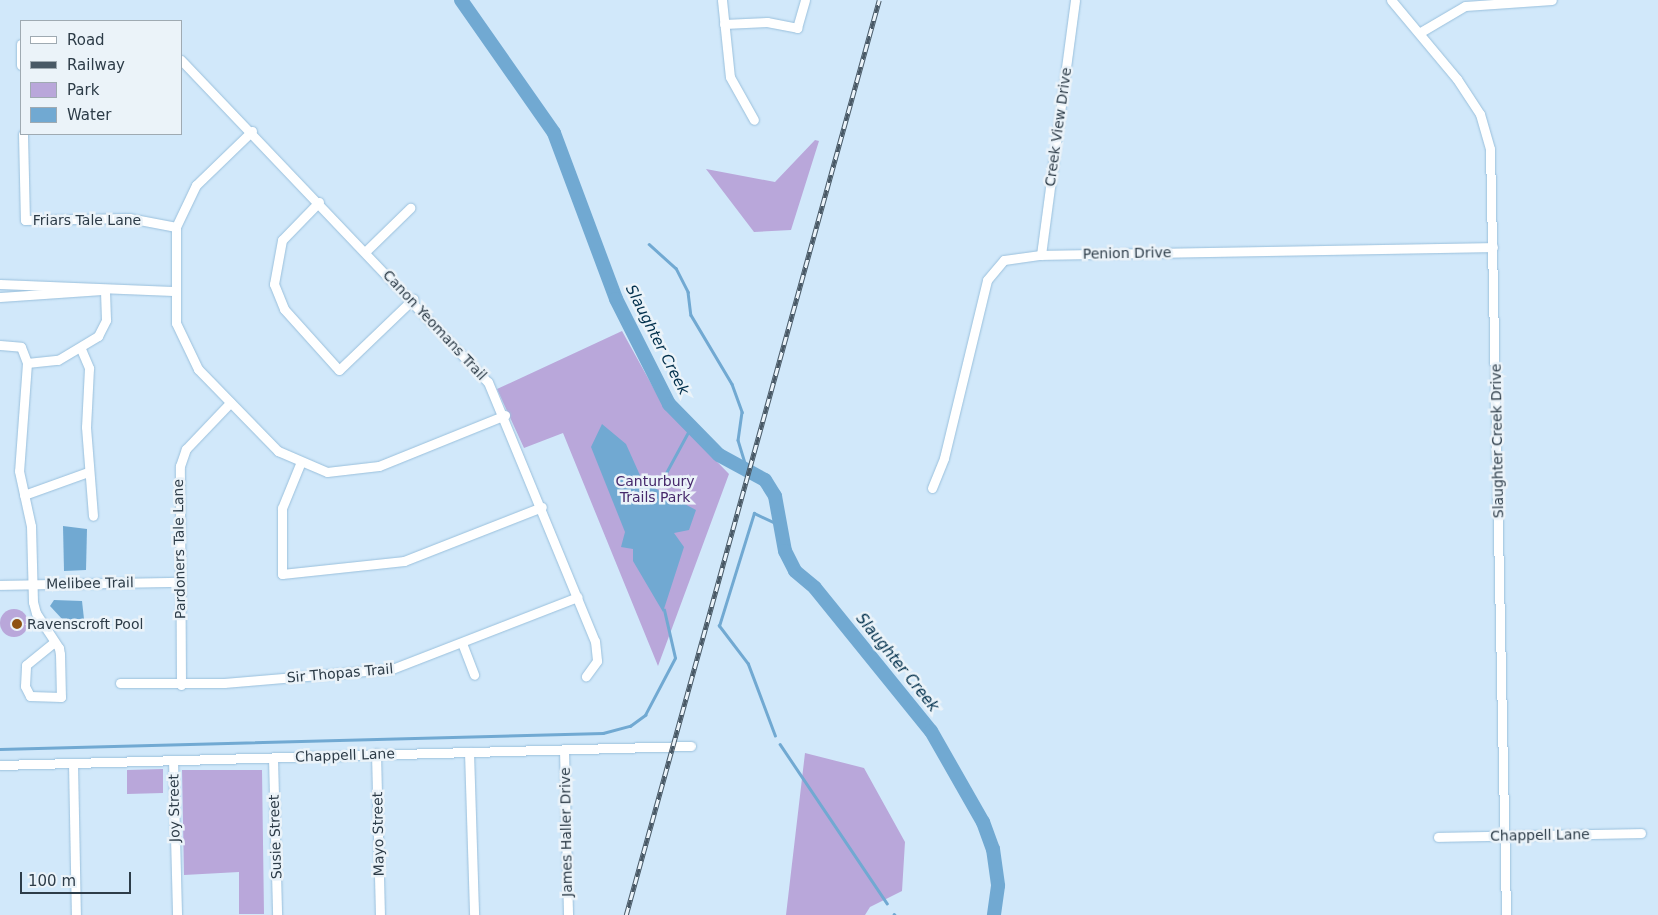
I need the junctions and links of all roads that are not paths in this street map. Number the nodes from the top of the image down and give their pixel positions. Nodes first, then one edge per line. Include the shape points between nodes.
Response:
1 (722, 0) edge
2 (805, 0) edge
3 (1075, 0) edge
4 (1391, 0) edge
5 (1552, 0) edge
6 (724, 24) junction
7 (1419, 33) junction
8 (182, 61) edge
9 (754, 120) dead end
10 (252, 131) junction
11 (23, 135) edge
12 (319, 202) junction
13 (410, 208) dead end
14 (176, 226) junction
15 (1493, 247) junction
16 (366, 250) junction
17 (1041, 255) junction
18 (0, 284) edge
19 (105, 290) junction
20 (173, 291) junction
21 (0, 297) edge
22 (413, 299) junction
23 (0, 345) edge
24 (81, 349) junction
25 (27, 363) junction
26 (230, 403) junction
27 (505, 416) junction
28 (300, 464) junction
29 (88, 472) junction
30 (932, 488) dead end
31 (24, 495) junction
32 (542, 507) junction
33 (94, 516) dead end
34 (179, 582) junction
35 (32, 584) junction
36 (0, 585) edge
37 (578, 597) junction
38 (54, 642) junction
39 (462, 643) junction
40 (474, 675) dead end
41 (586, 676) dead end
42 (120, 683) dead end
43 (181, 685) junction
44 (691, 746) dead end
45 (564, 750) junction
46 (470, 752) junction
47 (376, 753) junction
48 (273, 758) junction
49 (173, 760) junction
50 (73, 764) junction
51 (0, 765) edge
52 (1641, 833) dead end
53 (1504, 835) junction
54 (1438, 837) dead end
55 (76, 915) edge
56 (177, 915) edge
57 (277, 915) edge
58 (380, 915) edge
59 (474, 915) edge
60 (568, 915) edge
61 (1506, 915) edge

1 - 6 street
2 - 6 street via 797,28 766,22
3 - 17 street, Creek View Drive
4 - 7 street, Slaughter Creek Drive
5 - 7 street via 1464,6
6 - 9 street via 730,78
7 - 15 street, Slaughter Creek Drive via 1457,79 1487,131
8 - 10 street, Canon Yeomans Trail
10 - 12 street, Canon Yeomans Trail
10 - 14 street via 196,185
11 - 14 street, Friars Tale Lane via 25,220 129,218
12 - 16 street, Canon Yeomans Trail
12 - 22 street via 282,240 274,284 284,309 339,370
13 - 16 street
14 - 20 street
15 - 17 street, Penion Drive
15 - 53 street, Slaughter Creek Drive
16 - 22 street, Canon Yeomans Trail
17 - 30 street, Penion Drive via 1004,260 987,280 944,458
18 - 19 street via 61,283
19 - 20 street
19 - 21 street via 82,295
19 - 24 street via 104,326
20 - 26 street via 182,342 198,369
22 - 27 street, Canon Yeomans Trail via 480,370
23 - 25 street via 21,347
24 - 25 street via 58,360
24 - 29 street via 89,368
25 - 31 street via 19,439
26 - 28 street via 278,451
26 - 34 street, Pardoners Tale Lane via 186,449 180,466
27 - 28 street via 370,469 339,472
27 - 32 street, Canon Yeomans Trail
28 - 32 street via 280,517 282,574 404,561
29 - 31 street
29 - 33 street
31 - 35 street via 32,526
32 - 37 street, Canon Yeomans Trail
34 - 35 street, Melibee Trail
34 - 43 street, Pardoners Tale Lane
35 - 36 street, Melibee Trail
35 - 38 street via 34,608
37 - 39 street, Sir Thopas Trail
37 - 41 street, Canon Yeomans Trail via 597,649 594,666
38 - 38 street via 60,654 61,697 30,696 25,686 26,665
39 - 40 street
39 - 43 street, Sir Thopas Trail via 392,669
42 - 43 street, Sir Thopas Trail
44 - 45 street, Chappell Lane
45 - 46 street, Chappell Lane
45 - 60 street, James Haller Drive
46 - 47 street, Chappell Lane
46 - 59 street
47 - 48 street, Chappell Lane
47 - 58 street, Mayo Street
48 - 49 street, Chappell Lane
48 - 57 street, Susie Street
49 - 50 street, Chappell Lane
49 - 56 street, Joy Street
50 - 51 street, Chappell Lane
50 - 55 street
52 - 53 street, Chappell Lane
53 - 54 street, Chappell Lane
53 - 61 street, Slaughter Creek Drive

